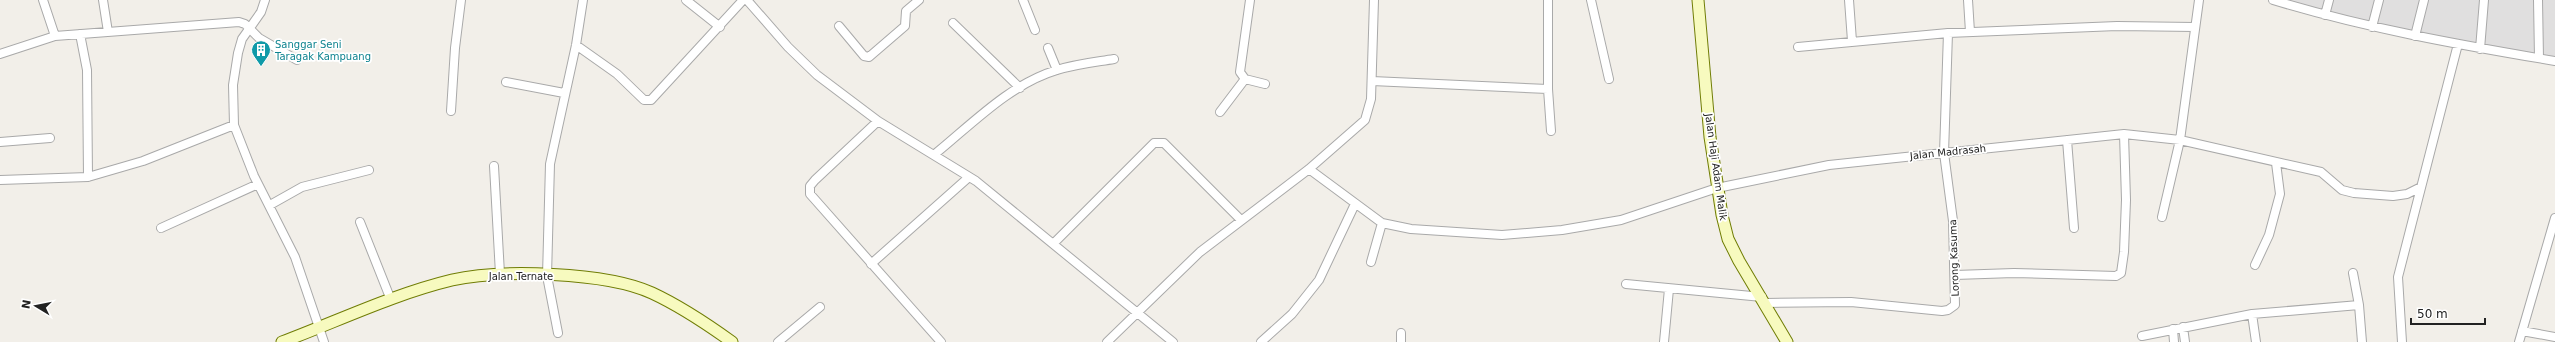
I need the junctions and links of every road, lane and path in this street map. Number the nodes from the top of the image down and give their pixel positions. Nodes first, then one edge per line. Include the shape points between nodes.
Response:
1 (43, 0) edge
2 (103, 0) edge
3 (265, 0) edge
4 (461, 0) edge
5 (583, 0) edge
6 (686, 0) edge
7 (743, 0) edge
8 (747, 0) edge
9 (919, 0) edge
10 (1023, 0) edge
11 (1250, 0) edge
12 (1374, 0) edge
13 (1548, 0) edge
14 (1590, 0) edge
15 (1698, 0) edge
16 (1849, 0) edge
17 (1968, 0) edge
18 (2199, 0) edge
19 (2273, 0) edge
20 (2329, 0) edge
21 (2379, 0) edge
22 (2424, 0) edge
23 (2484, 0) edge
24 (2538, 0) edge
25 (2324, 15) junction
26 (953, 23) dead end
27 (839, 26) dead end
28 (720, 27) junction
29 (2195, 27) junction
30 (2372, 27) junction
31 (249, 28) junction
32 (1035, 30) dead end
33 (108, 32) junction
34 (1970, 32) junction
35 (1948, 33) junction
36 (80, 34) junction
37 (55, 36) junction
38 (2416, 36) junction
39 (1852, 41) junction
40 (2458, 44) junction
41 (576, 45) junction
42 (1798, 47) dead end
43 (1048, 48) dead end
44 (2480, 49) junction
45 (0, 54) edge
46 (2539, 58) junction
47 (1114, 59) dead end
48 (297, 60) dead end
49 (2555, 61) edge
50 (1057, 70) junction
51 (1245, 79) junction
52 (1609, 79) dead end
53 (1372, 81) junction
54 (506, 82) dead end
55 (1265, 84) dead end
56 (1020, 88) junction
57 (1548, 89) junction
58 (564, 92) junction
59 (451, 111) dead end
60 (1220, 112) dead end
61 (878, 121) junction
62 (234, 125) junction
63 (1551, 131) dead end
64 (2124, 134) junction
65 (50, 138) dead end
66 (2067, 140) junction
67 (2180, 140) junction
68 (0, 142) edge
69 (1944, 153) junction
70 (935, 154) junction
71 (2276, 163) junction
72 (494, 166) dead end
73 (1309, 169) junction
74 (369, 170) dead end
75 (88, 177) junction
76 (969, 177) junction
77 (0, 180) edge
78 (258, 184) junction
79 (2421, 187) junction
80 (1717, 188) junction
81 (1355, 204) junction
82 (270, 205) junction
83 (2162, 217) dead end
84 (2555, 218) edge
85 (1241, 220) junction
86 (360, 222) dead end
87 (1382, 223) junction
88 (161, 228) dead end
89 (2074, 228) dead end
90 (1053, 244) junction
91 (1371, 262) dead end
92 (871, 264) junction
93 (2255, 265) dead end
94 (2353, 273) dead end
95 (500, 274) junction
96 (1955, 275) junction
97 (547, 276) junction
98 (1626, 284) dead end
99 (1669, 289) junction
100 (391, 300) junction
101 (1763, 300) junction
102 (2359, 305) junction
103 (820, 307) dead end
104 (1139, 314) junction
105 (2252, 314) junction
106 (2183, 327) junction
107 (318, 328) junction
108 (2173, 329) junction
109 (2522, 331) junction
110 (558, 333) dead end
111 (1401, 333) dead end
112 (2142, 336) dead end
113 (2555, 337) edge
114 (282, 342) edge
115 (324, 342) edge
116 (732, 342) edge
117 (778, 342) edge
118 (941, 342) edge
119 (1108, 342) edge
120 (1173, 342) edge
121 (1261, 342) edge
122 (1401, 342) edge
123 (1664, 342) edge
124 (1787, 342) edge
125 (2174, 342) edge
126 (2185, 342) edge
127 (2256, 342) edge
128 (2362, 342) edge
129 (2402, 342) edge
130 (2519, 342) edge

1 - 37 street
2 - 33 street
3 - 31 street via 261,12
4 - 59 street
5 - 41 street
6 - 28 street
7 - 28 street
8 - 61 street via 788,47 817,75
9 - 27 street via 906,11 905,26 869,57 864,56
10 - 32 street
11 - 51 street via 1240,63 1240,72
12 - 53 street
13 - 57 street
14 - 52 street
15 - 80 street, Jalan Haji Adam Malik
16 - 39 street
17 - 34 street
18 - 29 street
19 - 25 street
20 - 25 street
21 - 30 street
22 - 38 street
23 - 44 street
24 - 46 street
25 - 30 street
26 - 56 street
28 - 41 street via 656,97 647,101 617,74
29 - 34 street via 2117,26
29 - 67 street
30 - 38 street
31 - 33 street via 239,22
31 - 48 street via 259,38
31 - 62 street via 238,53 233,86
33 - 36 street
34 - 35 street
35 - 39 street
35 - 69 street, Lorong Kasuma
36 - 37 street
36 - 75 street via 87,70
37 - 45 street
38 - 40 street
39 - 42 street
40 - 44 street
40 - 79 street
41 - 58 street
43 - 50 street
44 - 46 street
46 - 49 street
47 - 50 street
50 - 56 street
51 - 55 street
51 - 60 street
53 - 57 street
53 - 73 street via 1370,105 1365,120
54 - 58 street
56 - 70 street via 1001,100
57 - 63 street
58 - 97 street via 550,164
61 - 70 street
61 - 92 street via 815,180 810,189 810,194
62 - 75 street via 143,161
62 - 78 street
64 - 66 street, Jalan Madrasah
64 - 67 street, Jalan Madrasah
64 - 96 street via 2125,230 2121,273 2116,276 2014,273
65 - 68 street
66 - 69 street, Jalan Madrasah
66 - 89 street
67 - 71 street, Jalan Madrasah
67 - 83 street
69 - 80 street, Jalan Madrasah via 1829,165
69 - 96 street, Lorong Kasuma via 1953,221
70 - 76 street
71 - 79 street, Jalan Madrasah via 2321,172 2342,190 2354,193 2393,196 2407,194
71 - 93 street via 2280,194 2269,234
72 - 95 street
73 - 81 street
73 - 85 street
74 - 82 street via 302,187
75 - 77 street
76 - 90 street
76 - 92 street
78 - 82 street
78 - 88 street
79 - 129 street via 2398,277
80 - 87 street, Jalan Madrasah via 1621,220 1562,230 1502,234 1411,229
80 - 101 street, Jalan Haji Adam Malik via 1728,239
81 - 87 street
81 - 121 street via 1319,280 1292,314
82 - 107 street via 295,257
84 - 109 street
85 - 90 street via 1180,157 1164,143 1159,142 1154,143
85 - 104 street via 1166,283
86 - 100 street
87 - 91 street
90 - 104 street
92 - 118 street
94 - 102 street
95 - 97 street, Jalan Ternate
95 - 100 street, Jalan Ternate via 453,280
96 - 101 street, Lorong Kasuma via 1955,305 1948,310 1852,302
97 - 110 street
97 - 116 street, Jalan Ternate via 592,278 652,293
98 - 99 street
99 - 101 street
99 - 123 street
100 - 107 street, Jalan Ternate
101 - 124 street, Jalan Haji Adam Malik
102 - 105 street
102 - 128 street
103 - 117 street
104 - 119 street
104 - 120 street
105 - 106 street
105 - 127 street
106 - 108 street
106 - 126 street
107 - 114 street, Jalan Ternate
107 - 115 street
108 - 112 street
108 - 125 street
109 - 113 street
109 - 130 street
111 - 122 street

